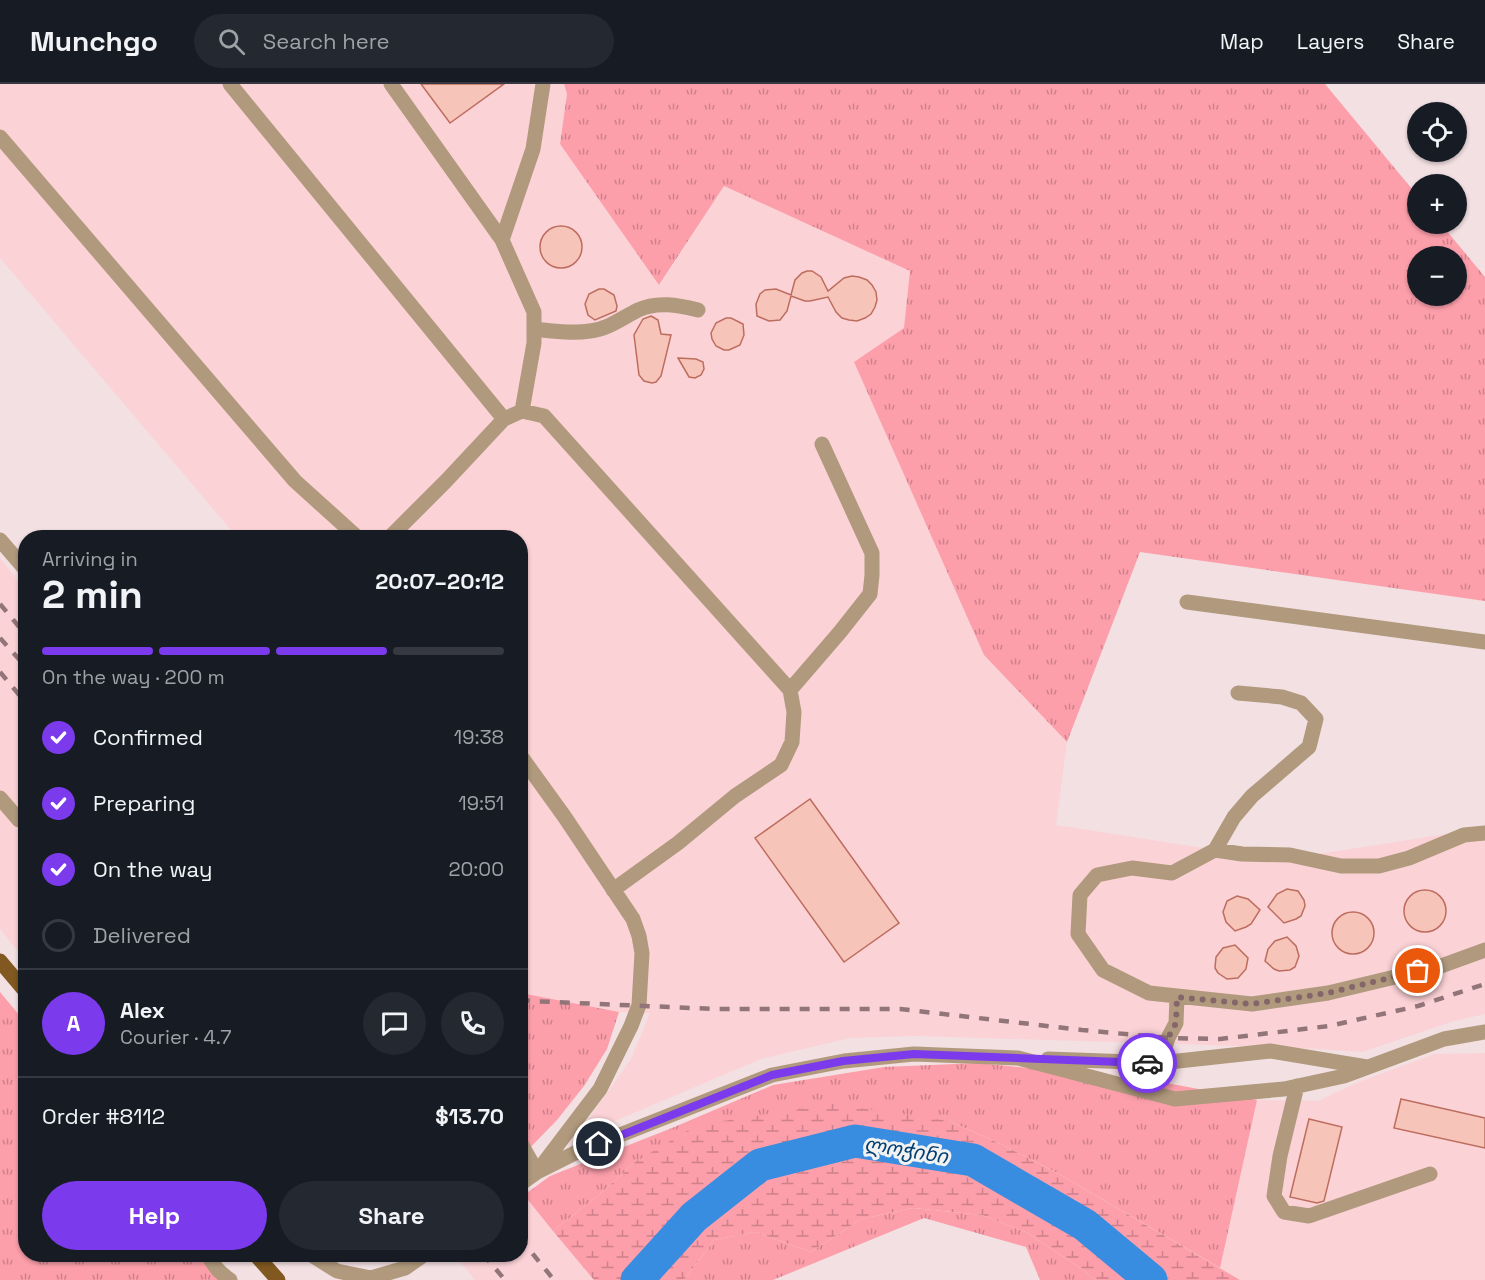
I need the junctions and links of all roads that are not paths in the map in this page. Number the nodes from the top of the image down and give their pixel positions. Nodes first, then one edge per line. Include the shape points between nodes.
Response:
1 (230, 84) edge
2 (391, 84) edge
3 (543, 84) edge
4 (0, 137) edge
5 (502, 240) junction
6 (698, 310) dead end
7 (534, 329) junction
8 (522, 411) junction
9 (504, 419) junction
10 (822, 444) dead end
11 (349, 530) edge
12 (397, 530) edge
13 (0, 540) edge
14 (18, 561) edge
15 (1187, 602) dead end
16 (1485, 642) edge
17 (790, 690) junction
18 (1238, 693) dead end
19 (528, 766) edge
20 (0, 798) edge
21 (18, 819) edge
22 (1485, 833) edge
23 (1215, 850) junction
24 (614, 890) junction
25 (1485, 950) edge
26 (0, 961) edge
27 (18, 982) edge
28 (1177, 997) junction
29 (1485, 1032) edge
30 (1018, 1058) junction
31 (1160, 1063) junction
32 (1367, 1067) junction
33 (1297, 1086) junction
34 (528, 1156) edge
35 (537, 1172) junction
36 (1430, 1174) dead end
37 (528, 1178) edge
38 (212, 1262) edge
39 (262, 1262) edge
40 (323, 1262) edge
41 (414, 1262) edge
42 (230, 1280) edge
43 (278, 1280) edge

1 - 9 street
2 - 5 street
3 - 5 street via 533,149
4 - 11 street via 294,481
5 - 7 street via 534,312
6 - 7 street via 657,304 591,331
7 - 8 street
8 - 9 street
8 - 17 street via 544,416
9 - 12 street
10 - 17 street via 872,553 870,594
13 - 14 street
15 - 16 street
17 - 24 street via 794,712 792,742 781,765 735,795
18 - 23 street via 1301,703 1316,719 1309,747 1252,796
19 - 24 street
20 - 21 street
22 - 23 street via 1464,835 1379,866 1341,867 1290,855
23 - 28 street via 1172,873 1132,868 1097,875 1080,895 1078,934 1103,970 1149,993
24 - 35 street via 639,936 639,1005 600,1089
25 - 28 street via 1441,966 1328,993 1263,1003
26 - 27 main road
28 - 31 street via 1176,1023
29 - 32 street via 1444,1039
30 - 31 street
30 - 33 street via 1175,1099
30 - 35 street via 914,1054 843,1061 772,1075
31 - 32 street via 1270,1051
32 - 33 street
33 - 36 street via 1274,1196 1284,1212 1310,1216
34 - 35 street
35 - 37 street
38 - 42 street
39 - 43 main road
40 - 41 street via 337,1271 371,1278

